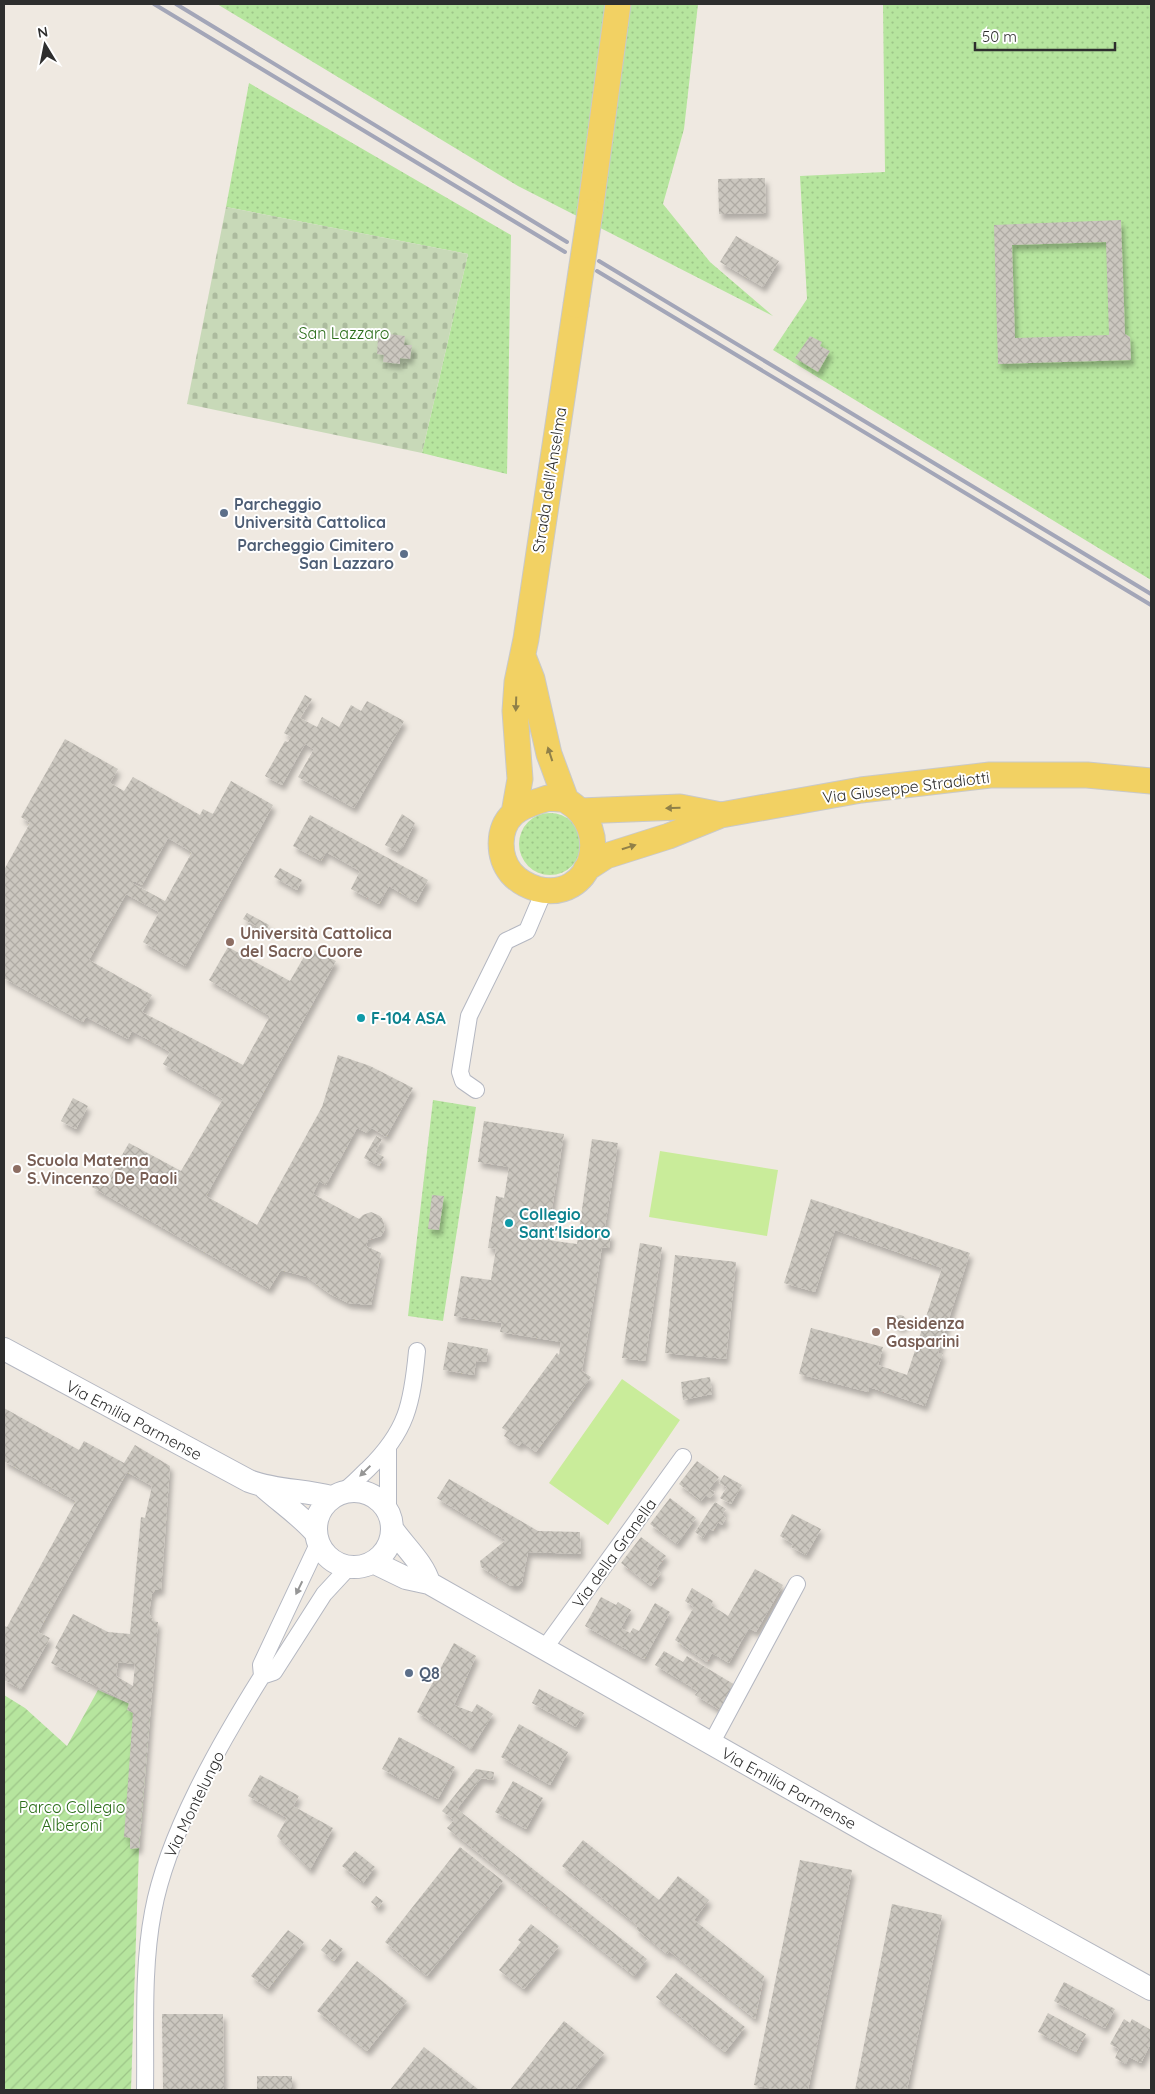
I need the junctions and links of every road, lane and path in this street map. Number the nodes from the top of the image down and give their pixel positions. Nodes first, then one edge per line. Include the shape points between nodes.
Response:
1 (618, 4) edge
2 (523, 656) junction
3 (1151, 781) edge
4 (573, 806) junction
5 (514, 813) junction
6 (721, 814) junction
7 (586, 870) junction
8 (544, 891) junction
9 (476, 1090) dead end
10 (4, 1349) edge
11 (417, 1351) dead end
12 (388, 1449) junction
13 (683, 1457) dead end
14 (265, 1488) junction
15 (337, 1495) junction
16 (390, 1520) junction
17 (317, 1538) junction
18 (373, 1562) junction
19 (349, 1567) junction
20 (429, 1584) junction
21 (797, 1584) dead end
22 (544, 1650) junction
23 (262, 1676) junction
24 (711, 1744) junction
25 (1151, 1989) edge
26 (145, 2090) edge

1 - 2 main road, Strada dell'Anselma, bridge
4 -> 2 main road, Strada dell'Anselma via 549,754 532,679
2 -> 5 main road, Strada dell'Anselma via 515,711 520,779
3 - 6 main road, Via Giuseppe Stradiotti via 1087,775 990,775 861,790
4 - 5 main road via 548,798
6 -> 4 main road, Via Giuseppe Stradiotti via 680,807
4 - 7 main road via 590,826 593,836 591,859
5 - 8 main road via 502,835 505,862 516,878 529,887
7 -> 6 main road, Via Giuseppe Stradiotti via 606,856 669,836
7 - 8 main road via 575,882 561,889
8 - 9 street via 527,931 506,941 469,1016 460,1072 462,1081
10 - 14 main road, Via Emilia Parmense via 175,1443
11 - 12 street via 413,1389 404,1419
12 -> 15 street via 350,1487
12 - 16 street
13 - 22 street, Via della Granella
14 - 15 main road, Via Emilia Parmense
14 - 17 main road, Via Emilia Parmense via 284,1506 302,1516
15 - 16 main road, Via Emilia Parmense via 363,1491 381,1502
15 - 17 main road via 319,1512
16 - 18 main road via 387,1549
16 - 20 main road, Via Emilia Parmense via 426,1571
17 - 19 main road, Via Emilia Parmense via 330,1560
17 -> 23 street, Via Montelungo via 261,1665
18 - 19 main road
18 - 20 main road, Via Emilia Parmense via 406,1578
19 - 23 street, Via Montelungo via 324,1594 274,1672
20 - 22 main road, Via Emilia Parmense
21 - 24 street
22 - 24 main road, Via Emilia Parmense
23 - 26 street, Via Montelungo via 198,1791 178,1833 159,1886 147,1968
24 - 25 main road, Via Emilia Parmense

